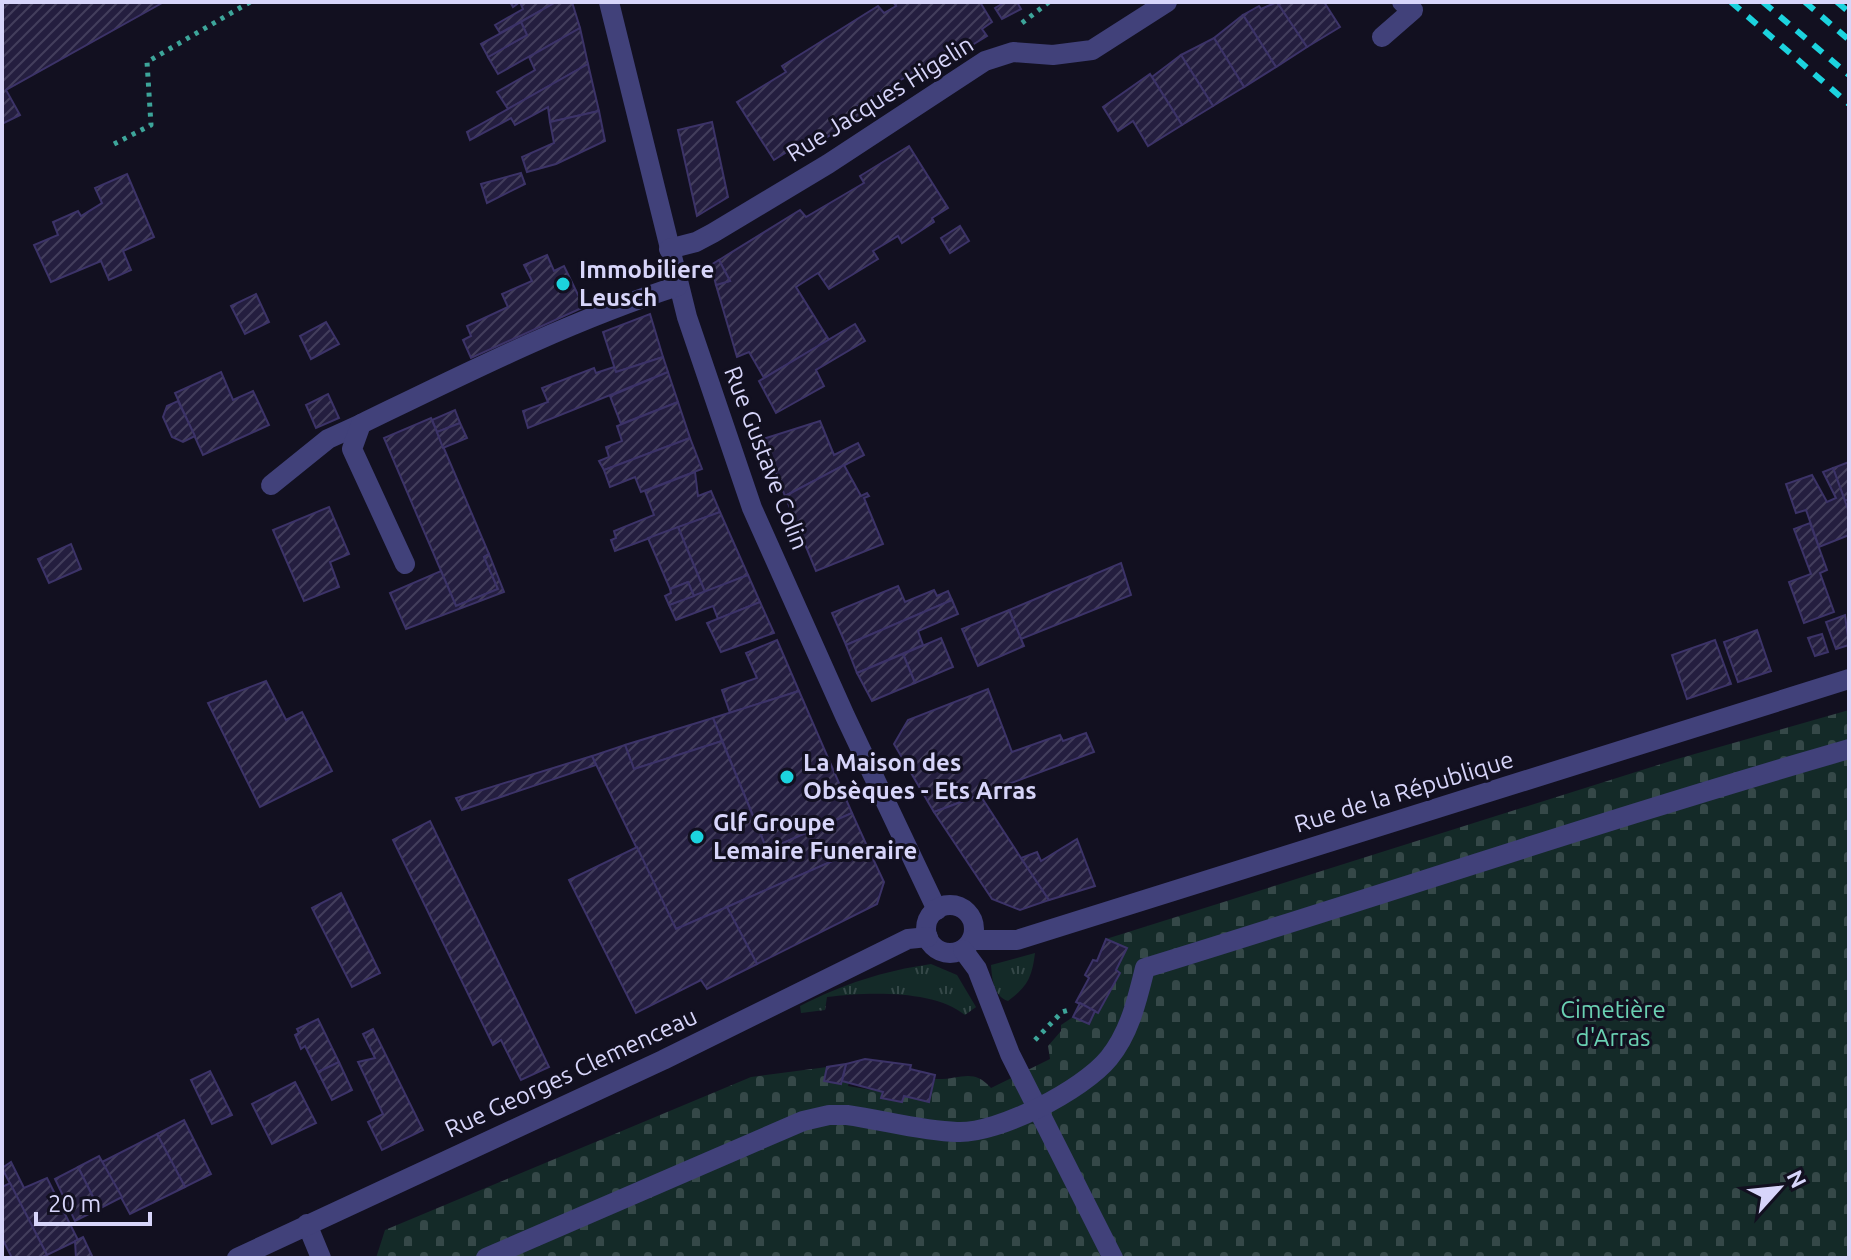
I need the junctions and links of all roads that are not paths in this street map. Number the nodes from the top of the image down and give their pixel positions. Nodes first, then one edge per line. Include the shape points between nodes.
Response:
1 (609, 2) edge
2 (1167, 2) edge
3 (1402, 2) edge
4 (1382, 37) dead end
5 (669, 249) junction
6 (678, 286) junction
7 (361, 424) junction
8 (271, 485) dead end
9 (405, 564) dead end
10 (1849, 679) edge
11 (1849, 749) edge
12 (937, 910) junction
13 (928, 937) junction
14 (968, 945) junction
15 (1037, 1108) junction
16 (307, 1224) junction
17 (237, 1258) edge
18 (321, 1258) edge
19 (486, 1258) edge
20 (1113, 1258) edge

1 - 5 street, Rue Gustave Colin
2 - 5 street, Rue Jacques Higelin via 1092,50 1053,55 1013,52 985,61 725,226
3 - 4 street via 1413,10
5 - 6 street, Rue Gustave Colin
6 - 7 street via 462,375
6 - 12 street, Rue Gustave Colin via 752,508
7 - 8 street via 328,439
7 - 9 street via 352,449
10 - 14 street, Rue de la République via 1017,940
11 - 15 street via 1145,968 1134,1013 1108,1059 1084,1081
12 - 13 street via 928,921
12 - 14 street via 953,905 963,909 974,925
13 - 14 street via 942,952
13 - 16 street, Rue Georges Clemenceau via 908,939 402,1184
14 - 15 street
15 - 19 street via 959,1133 847,1115 803,1121
15 - 20 street
16 - 17 street, Rue Georges Clemenceau
16 - 18 street

